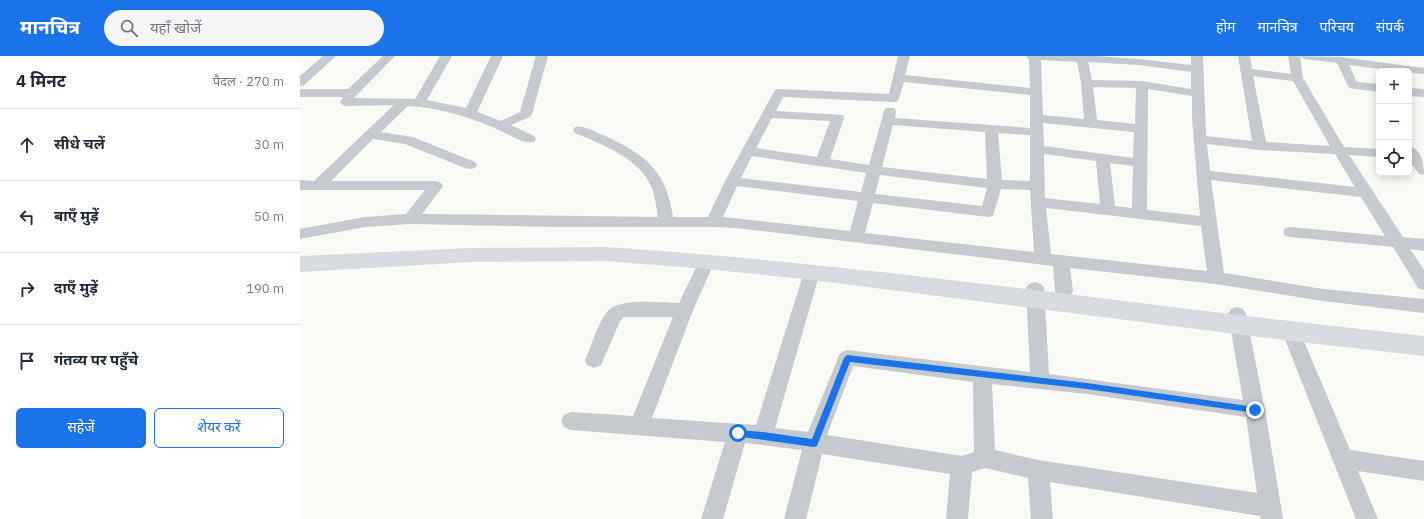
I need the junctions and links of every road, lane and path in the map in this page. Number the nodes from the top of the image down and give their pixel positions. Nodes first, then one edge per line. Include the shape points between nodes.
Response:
1 (330, 56) edge
2 (389, 56) edge
3 (446, 56) edge
4 (497, 56) edge
5 (542, 56) edge
6 (904, 56) edge
7 (1032, 56) edge
8 (1035, 56) edge
9 (1244, 56) edge
10 (1294, 56) edge
11 (1305, 56) edge
12 (1139, 59) edge
13 (1082, 60) junction
14 (1341, 60) junction
15 (1197, 62) edge
16 (300, 67) edge
17 (317, 67) junction
18 (1424, 71) edge
19 (1247, 72) junction
20 (899, 78) junction
21 (1297, 78) junction
22 (300, 82) edge
23 (1087, 83) junction
24 (1142, 85) junction
25 (1375, 91) edge
26 (1036, 92) junction
27 (1412, 92) edge
28 (300, 93) edge
29 (351, 93) junction
30 (1197, 93) junction
31 (1424, 93) edge
32 (894, 98) junction
33 (405, 102) junction
34 (419, 103) junction
35 (470, 113) junction
36 (768, 114) junction
37 (1037, 118) junction
38 (887, 121) junction
39 (1090, 124) junction
40 (502, 125) junction
41 (991, 129) junction
42 (1141, 129) junction
43 (580, 130) dead end
44 (1037, 132) junction
45 (370, 135) junction
46 (529, 139) dead end
47 (1200, 139) junction
48 (1260, 146) junction
49 (1037, 149) junction
50 (1339, 150) junction
51 (748, 151) junction
52 (1376, 153) edge
53 (1414, 154) edge
54 (1103, 158) junction
55 (822, 162) junction
56 (1140, 163) junction
57 (470, 165) dead end
58 (874, 170) junction
59 (1424, 171) edge
60 (1203, 175) junction
61 (732, 181) junction
62 (995, 184) junction
63 (300, 185) edge
64 (318, 185) junction
65 (1037, 186) junction
66 (1368, 193) junction
67 (867, 198) junction
68 (1038, 202) junction
69 (1108, 210) junction
70 (1139, 214) junction
71 (410, 219) junction
72 (666, 222) junction
73 (713, 222) junction
74 (1208, 222) junction
75 (1291, 232) dead end
76 (300, 234) edge
77 (856, 238) junction
78 (1398, 241) junction
79 (1424, 245) edge
80 (300, 255) edge
81 (1043, 259) junction
82 (706, 261) junction
83 (1061, 262) junction
84 (300, 264) edge
85 (812, 272) junction
86 (1216, 278) junction
87 (1424, 284) edge
88 (1064, 291) junction
89 (1036, 293) junction
90 (1424, 306) edge
91 (684, 310) junction
92 (1238, 319) junction
93 (1291, 332) junction
94 (1424, 335) edge
95 (1424, 346) edge
96 (594, 360) dead end
97 (982, 374) junction
98 (1040, 381) junction
99 (1255, 410) junction
100 (571, 421) dead end
101 (638, 426) junction
102 (738, 433) junction
103 (763, 435) junction
104 (814, 444) junction
105 (985, 458) junction
106 (1343, 459) junction
107 (962, 466) junction
108 (1038, 470) junction
109 (1424, 471) edge
110 (1270, 513) edge
111 (712, 519) edge
112 (795, 519) edge
113 (957, 519) edge
114 (1042, 519) edge
115 (1367, 519) edge

1 - 17 street
2 - 29 street
3 - 34 street
4 - 35 street
5 - 40 street via 526,114
6 - 20 street
7 - 8 street
8 - 13 street
8 - 26 street
9 - 19 street
10 - 21 street
11 - 14 street
12 - 13 street
12 - 15 street
13 - 23 street
14 - 18 street
14 - 25 street via 1353,85
15 - 30 street
16 - 17 street
17 - 22 street
19 - 21 street
19 - 48 street
20 - 26 street
20 - 32 street
21 - 50 street
23 - 24 street
23 - 39 street
24 - 30 street
24 - 42 street
26 - 37 street
27 - 31 street
28 - 29 street
29 - 33 street via 346,102
30 - 47 street
32 - 36 street via 779,93
32 - 38 street
33 - 34 street
33 - 45 street
34 - 35 street
35 - 40 street
36 - 51 street
36 - 55 street via 838,118
37 - 39 street
37 - 44 street
38 - 41 street
38 - 58 street
39 - 42 street
40 - 46 street
41 - 44 street
41 - 62 street
42 - 56 street
43 - 72 street via 612,143 647,168 657,182
44 - 49 street
45 - 57 street via 408,140
45 - 64 street
47 - 48 street
47 - 60 street
48 - 50 street
49 - 54 street
49 - 65 street
50 - 52 street
50 - 66 street
51 - 55 street
51 - 61 street
53 - 59 street
54 - 56 street
54 - 69 street
55 - 58 street
56 - 70 street
58 - 62 street
58 - 67 street
60 - 66 street
60 - 74 street
61 - 67 street
61 - 73 street
62 - 65 street
62 - 67 street via 988,212
63 - 64 street
64 - 71 street via 436,186
65 - 68 street
66 - 78 street
67 - 77 street
68 - 69 street
68 - 81 street
69 - 70 street
70 - 74 street
71 - 72 street
71 - 76 street via 365,222
72 - 73 street
73 - 77 street
74 - 86 street
75 - 78 street
77 - 81 street
78 - 79 street
78 - 87 street
80 - 89 main road via 467,246 610,245 689,248
81 - 83 street
82 - 84 main road via 590,254 471,256
82 - 85 main road
82 - 91 street
83 - 86 street
83 - 88 street
85 - 89 main road
85 - 103 street
86 - 90 street via 1323,295
88 - 89 main road
88 - 92 main road
89 - 92 main road
89 - 98 street
91 - 96 street via 626,309 618,312 613,317
91 - 101 street
92 - 93 main road
92 - 94 main road
92 - 99 street
93 - 95 main road
93 - 106 street
97 - 98 street
97 - 104 street via 847,358
97 - 105 street
98 - 99 street
99 - 110 street
100 - 101 street
101 - 102 street
102 - 103 street
102 - 111 street
103 - 104 street
104 - 107 street
104 - 112 street
105 - 107 street
105 - 108 street
106 - 109 street
106 - 115 street
107 - 113 street
108 - 110 street
108 - 114 street

